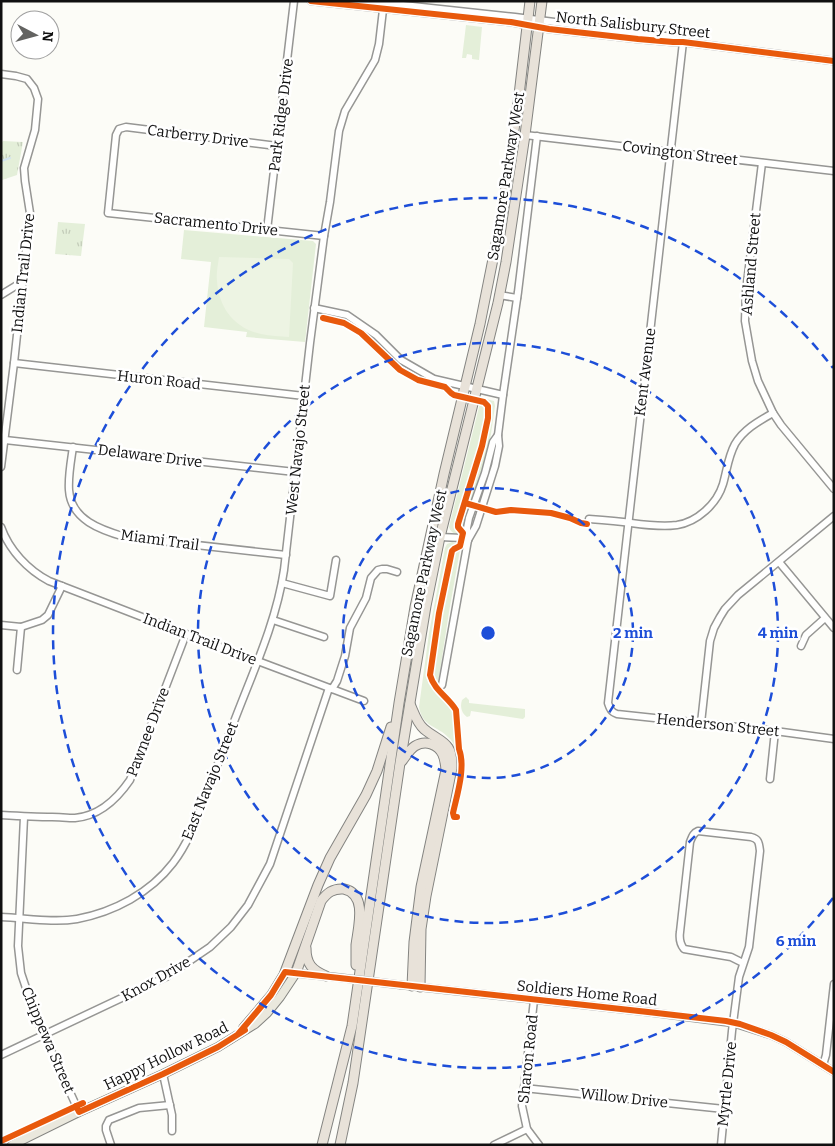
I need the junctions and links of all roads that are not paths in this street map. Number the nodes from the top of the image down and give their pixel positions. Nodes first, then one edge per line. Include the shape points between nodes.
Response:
1 (294, 1) edge
2 (311, 1) edge
3 (366, 1) edge
4 (530, 1) edge
5 (542, 1) edge
6 (384, 4) edge
7 (528, 22) junction
8 (539, 24) junction
9 (683, 42) junction
10 (834, 61) edge
11 (1, 74) edge
12 (526, 135) junction
13 (537, 136) junction
14 (277, 146) junction
15 (670, 152) junction
16 (762, 162) junction
17 (834, 171) edge
18 (108, 213) joint
19 (267, 230) junction
20 (324, 236) junction
21 (22, 282) junction
22 (1, 295) edge
23 (499, 295) junction
24 (517, 298) junction
25 (314, 308) junction
26 (14, 363) junction
27 (465, 386) junction
28 (477, 388) junction
29 (503, 395) junction
30 (304, 396) junction
31 (773, 413) junction
32 (5, 440) junction
33 (73, 447) junction
34 (1, 468) edge
35 (295, 472) junction
36 (834, 489) edge
37 (834, 516) edge
38 (589, 519) dead end
39 (628, 523) junction
40 (1, 527) edge
41 (440, 537) junction
42 (468, 540) junction
43 (286, 555) junction
44 (336, 560) dead end
45 (779, 562) junction
46 (397, 572) dead end
47 (282, 583) junction
48 (62, 586) junction
49 (825, 618) junction
50 (273, 620) junction
51 (1, 626) edge
52 (21, 627) junction
53 (834, 628) edge
54 (186, 634) junction
55 (324, 637) dead end
56 (800, 646) dead end
57 (257, 661) junction
58 (17, 670) dead end
59 (442, 684) dead end
60 (331, 688) junction
61 (364, 701) dead end
62 (608, 702) joint
63 (398, 703) junction
64 (410, 704) junction
65 (701, 722) junction
66 (775, 731) junction
67 (834, 739) edge
68 (400, 763) junction
69 (770, 779) dead end
70 (1, 815) edge
71 (24, 817) junction
72 (1, 917) edge
73 (19, 918) junction
74 (307, 942) junction
75 (743, 963) junction
76 (286, 972) junction
77 (296, 973) junction
78 (326, 976) junction
79 (834, 984) edge
80 (416, 986) junction
81 (357, 988) junction
82 (534, 1000) junction
83 (733, 1023) junction
84 (239, 1033) junction
85 (44, 1035) junction
86 (1, 1056) edge
87 (823, 1065) junction
88 (834, 1072) edge
89 (163, 1074) junction
90 (524, 1088) junction
91 (170, 1105) junction
92 (724, 1109) junction
93 (79, 1112) junction
94 (527, 1129) junction
95 (172, 1131) dead end
96 (12, 1145) edge
97 (111, 1145) edge
98 (322, 1145) edge
99 (340, 1145) edge
100 (494, 1145) edge
101 (539, 1145) edge
102 (721, 1145) edge

1 - 14 street, Park Ridge Drive
2 - 6 street, North Salisbury Street
3 - 6 street, North Salisbury Street
4 - 7 highway, Sagamore Parkway West
5 - 8 highway, Sagamore Parkway West
6 - 7 street, North Salisbury Street
6 - 20 street, West Navajo Street via 378,52 345,111 339,131
7 - 8 street, North Salisbury Street
7 - 27 highway, Sagamore Parkway West via 502,214
8 - 9 street, North Salisbury Street via 673,37
8 - 12 highway, Sagamore Parkway West
9 - 10 street, North Salisbury Street
9 - 15 street, Kent Avenue
11 - 21 street, Indian Trail Drive via 27,79 38,99 35,130 24,168 30,213
12 - 13 street, Covington Street
12 - 23 highway, Sagamore Parkway West
13 - 15 street, Covington Street
13 - 24 street
14 - 18 street, Carberry Drive via 126,127 119,129
14 - 19 street, Park Ridge Drive
15 - 16 street, Covington Street
15 - 39 street, Kent Avenue
16 - 17 street, Covington Street
16 - 31 street, Ashland Street via 745,321 758,381
18 - 19 street, Sacramento Drive
19 - 20 street, Sacramento Drive
20 - 25 street, West Navajo Street
21 - 22 street
21 - 26 street, Indian Trail Drive
23 - 24 street
23 - 28 highway, Sagamore Parkway West
24 - 29 street
25 - 27 street via 347,315 372,332 401,360 434,378
25 - 30 street, West Navajo Street
26 - 30 street, Huron Road
26 - 32 street, Indian Trail Drive
27 - 28 street
27 - 63 highway, Sagamore Parkway West via 415,607
28 - 29 street
28 - 41 highway, Sagamore Parkway West
29 - 42 street via 498,436 493,442 469,518
30 - 35 street, West Navajo Street
31 - 36 street, Ashland Street
31 - 39 street via 751,426 736,443 718,496 693,520 677,525
32 - 33 street, Delaware Drive
32 - 34 street, Indian Trail Drive
33 - 35 street, Delaware Drive
33 - 43 street, Miami Trail via 69,492 76,512 91,524 125,537
35 - 43 street, West Navajo Street
37 - 45 street
38 - 39 street
39 - 62 street, Kent Avenue
40 - 48 street, Indian Trail Drive via 12,549 34,572
41 - 42 street
41 - 64 highway, Sagamore Parkway West
42 - 59 street
43 - 47 street, West Navajo Street
44 - 47 street via 330,596
45 - 49 street
45 - 65 street via 738,595 714,628
46 - 60 street, Knox Drive via 382,569 371,578 366,598 350,628 337,681
47 - 50 street, West Navajo Street
48 - 52 street via 48,615
48 - 54 street, Indian Trail Drive
49 - 53 street
49 - 56 street via 806,635
50 - 55 street
50 - 57 street, West Navajo Street
51 - 52 street
52 - 58 street
54 - 57 street, Indian Trail Drive
54 - 71 street, Pawnee Drive via 130,780 123,790 90,815 76,818
57 - 60 street, Indian Trail Drive
57 - 73 street, East Navajo Street via 192,830 163,874 123,904 92,915 60,920
60 - 61 street, Indian Trail Drive
60 - 85 street, Knox Drive via 270,864 248,905 231,927 210,947 166,977
62 - 65 street, Henderson Street via 609,708 617,714
63 - 76 highway via 377,771 330,858
63 - 81 highway, Sagamore Parkway West
64 - 68 highway, Sagamore Parkway West
64 - 80 highway via 423,728 444,742 452,755 421,929
65 - 66 street, Henderson Street
66 - 67 street, Henderson Street
66 - 69 street
68 - 80 highway via 413,746 427,742 442,751 446,770 417,911 414,942
68 - 99 highway, Sagamore Parkway West via 353,1083
70 - 71 street, Pawnee Drive
71 - 73 street, Chippewa Street
72 - 73 street, East Navajo Street
73 - 85 street, Chippewa Street via 21,973
74 - 77 highway
74 - 78 highway via 307,960 311,967
74 - 81 highway via 325,895 336,889 349,891 360,908 356,946
75 - 75 street, Myrtle Drive via 749,947 760,851 758,841 751,837 695,832 690,842 680,945 684,950 731,957
75 - 83 street, Myrtle Drive
76 - 77 street
76 - 84 main road, Happy Hollow Road
77 - 78 street
77 - 84 main road, Happy Hollow Road via 267,1013
78 - 80 street, Soldiers Home Road, bridge
79 - 87 street
80 - 82 street, Soldiers Home Road
81 - 98 highway, Sagamore Parkway West via 352,1026
82 - 83 street, Soldiers Home Road
82 - 90 street, Sharon Road
83 - 87 street, Soldiers Home Road via 786,1042
83 - 92 street, Myrtle Drive
84 - 89 main road, Happy Hollow Road
85 - 86 street, Knox Drive
85 - 93 street, Chippewa Street
87 - 88 street, Soldiers Home Road
89 - 91 street
89 - 93 main road, Happy Hollow Road
90 - 92 street, Willow Drive
90 - 94 street, Sharon Road via 522,1106
91 - 95 street
91 - 97 street via 139,1108 109,1120 106,1130
92 - 102 street, Myrtle Drive
93 - 96 main road, Happy Hollow Road
94 - 100 street
94 - 101 street, Sharon Road

